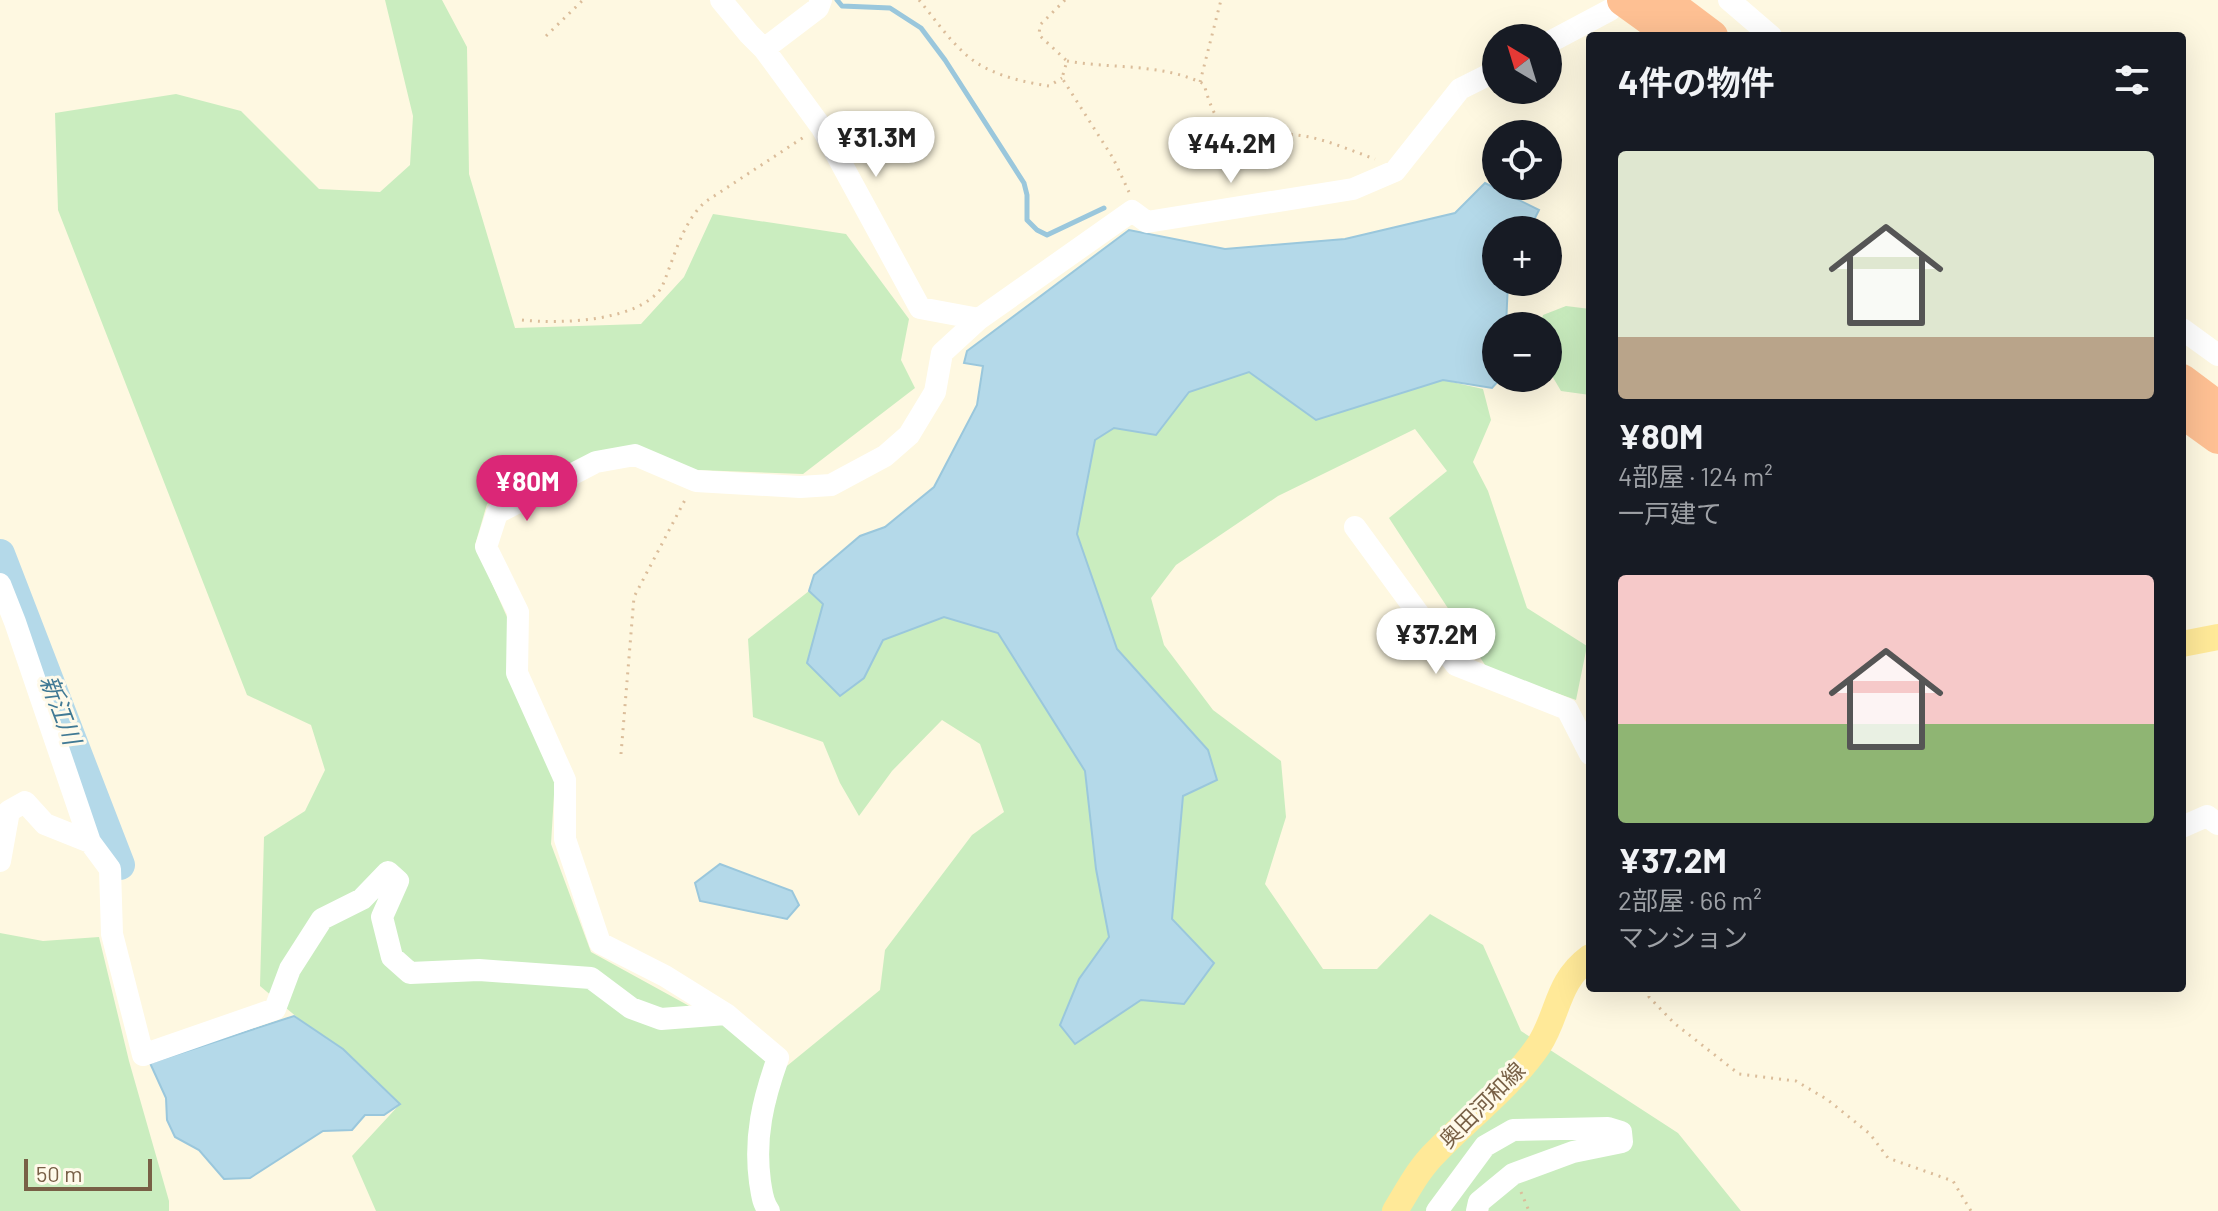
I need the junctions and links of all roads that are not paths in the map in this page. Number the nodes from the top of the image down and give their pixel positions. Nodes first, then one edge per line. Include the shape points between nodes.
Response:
1 (721, 0) edge
2 (821, 0) edge
3 (1664, 0) edge
4 (1729, 0) edge
5 (1617, 5) edge
6 (1666, 32) edge
7 (1707, 32) edge
8 (1766, 32) edge
9 (1562, 35) edge
10 (764, 49) junction
11 (1482, 78) edge
12 (979, 319) junction
13 (2186, 332) edge
14 (2218, 355) edge
15 (2186, 383) edge
16 (2218, 407) edge
17 (2186, 415) edge
18 (2218, 438) edge
19 (1355, 527) dead end
20 (0, 584) edge
21 (8, 625) edge
22 (2218, 637) edge
23 (2186, 643) edge
24 (1586, 746) edge
25 (2218, 824) edge
26 (2186, 825) edge
27 (90, 842) junction
28 (0, 861) edge
29 (1586, 960) edge
30 (726, 1014) junction
31 (769, 1211) edge
32 (1395, 1211) edge
33 (1437, 1211) edge
34 (1477, 1211) edge

1 - 10 street
2 - 10 street via 818,8
3 - 7 highway
4 - 8 street
5 - 6 highway
5 - 9 street
10 - 12 street via 821,126 920,308
11 - 12 street via 1460,89 1395,171 1353,189 1147,222 1132,211
12 - 30 street via 942,353 935,392 909,435 885,456 831,485 696,481 635,455 596,462 497,513 486,547 518,612 517,673 565,780 565,839 600,943
13 - 14 street
15 - 16 highway
17 - 18 highway
19 - 24 street via 1456,665 1567,709
20 - 21 street
21 - 27 street
22 - 23 main road
25 - 26 street via 2207,816
27 - 28 street via 45,824 25,802 9,811
27 - 30 street via 110,869 112,934 143,1055 275,1009 290,969 322,919 362,899 388,872 398,881 382,917 392,957 410,973 479,970 591,978 631,1008 661,1019
29 - 32 main road, 奥田河和線 via 1564,986 1540,1044 1421,1168
30 - 31 street via 778,1058 765,1095 757,1155 763,1204
33 - 34 street via 1485,1146 1513,1130 1621,1132 1622,1142 1573,1152 1513,1174 1479,1202

